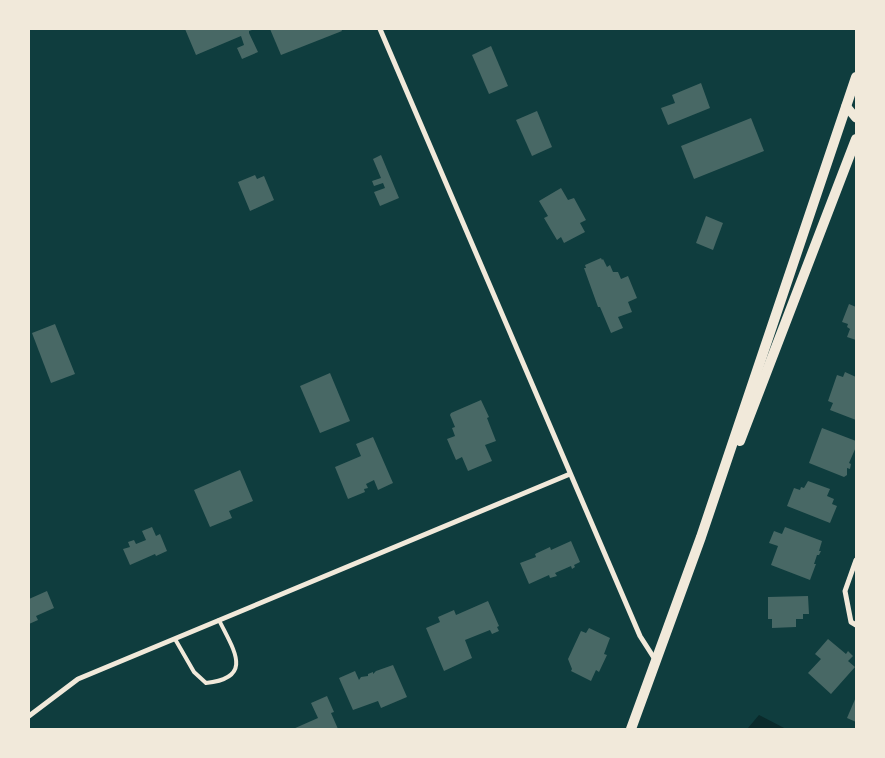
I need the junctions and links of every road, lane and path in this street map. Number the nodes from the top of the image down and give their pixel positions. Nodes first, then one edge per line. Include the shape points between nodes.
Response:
1 (380, 29) edge
2 (856, 77) edge
3 (851, 106) edge
4 (856, 118) edge
5 (856, 140) edge
6 (570, 474) junction
7 (702, 537) junction
8 (856, 560) edge
9 (219, 620) junction
10 (856, 625) edge
11 (175, 639) junction
12 (657, 661) junction
13 (29, 716) edge
14 (631, 729) edge

1 - 6 street
2 - 3 main road
3 - 4 street
3 - 7 main road
5 - 7 main road
6 - 9 street
6 - 12 street via 640,636
7 - 12 main road
8 - 10 street via 845,591 851,622
9 - 11 street
9 - 11 lane via 237,665 235,672 221,682 206,683 194,672
11 - 13 street via 78,679
12 - 14 main road

